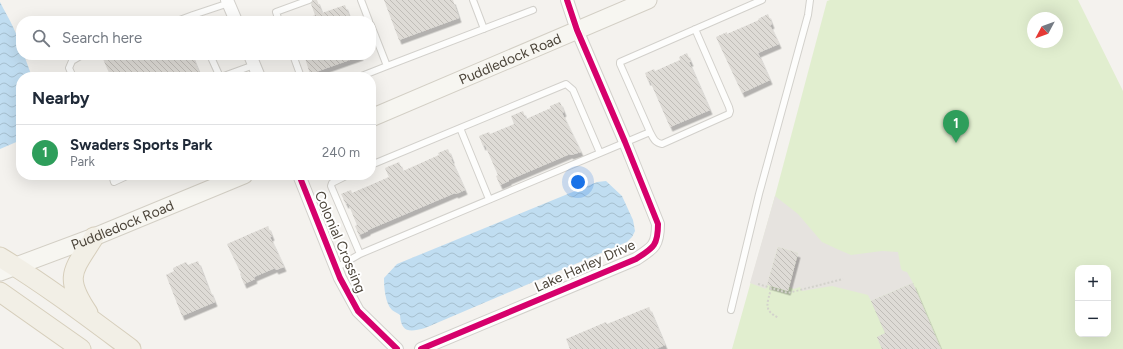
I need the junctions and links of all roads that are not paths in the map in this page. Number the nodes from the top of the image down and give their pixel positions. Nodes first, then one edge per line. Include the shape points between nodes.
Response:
1 (309, 0) edge
2 (361, 0) edge
3 (473, 0) edge
4 (567, 0) edge
5 (648, 0) edge
6 (762, 0) edge
7 (810, 0) edge
8 (228, 2) edge
9 (533, 10) dead end
10 (199, 16) edge
11 (234, 16) edge
12 (277, 16) edge
13 (368, 16) edge
14 (694, 28) junction
15 (484, 29) junction
16 (577, 30) junction
17 (376, 38) edge
18 (74, 60) edge
19 (212, 60) edge
20 (252, 60) edge
21 (294, 60) edge
22 (387, 66) junction
23 (71, 72) edge
24 (218, 72) edge
25 (229, 72) edge
26 (257, 72) edge
27 (299, 72) edge
28 (372, 72) edge
29 (376, 116) edge
30 (460, 128) junction
31 (650, 132) junction
32 (625, 142) junction
33 (600, 153) junction
34 (376, 164) edge
35 (232, 180) edge
36 (301, 180) edge
37 (335, 180) edge
38 (489, 199) junction
39 (94, 237) junction
40 (360, 254) junction
41 (5, 265) edge
42 (336, 268) junction
43 (0, 292) edge
44 (731, 310) dead end
45 (92, 319) junction
46 (81, 349) edge
47 (131, 349) edge
48 (397, 349) edge
49 (421, 349) edge

1 - 12 lane via 276,12
2 - 13 lane
3 - 15 lane
4 - 16 street, Lake Harley Drive
5 - 16 main road, Puddledock Road
6 - 14 lane
7 - 44 lane
8 - 10 lane
8 - 11 street
9 - 15 lane
14 - 31 lane via 620,62
14 - 31 lane via 730,111 729,114 662,144 654,141
15 - 22 lane
16 - 29 main road, Puddledock Road
16 - 32 street, Lake Harley Drive
17 - 22 lane
18 - 23 lane via 69,68
19 - 24 lane
20 - 25 lane
20 - 26 street
21 - 27 lane
22 - 28 lane
30 - 33 lane via 566,84 573,90
30 - 34 lane
30 - 38 lane
31 - 32 lane
32 - 33 lane
32 - 49 street, Lake Harley Drive via 658,224 658,236 652,249 636,259
33 - 38 lane
35 - 39 main road, Puddledock Road
36 - 42 street, Colonial Crossing
37 - 40 lane via 331,186
38 - 40 lane
39 - 41 main road, Puddledock Road
39 - 45 main road via 73,275 73,287
40 - 42 lane
41 - 45 main road via 50,289
42 - 48 street, Colonial Crossing via 358,311
43 - 46 main road
45 - 47 main road

